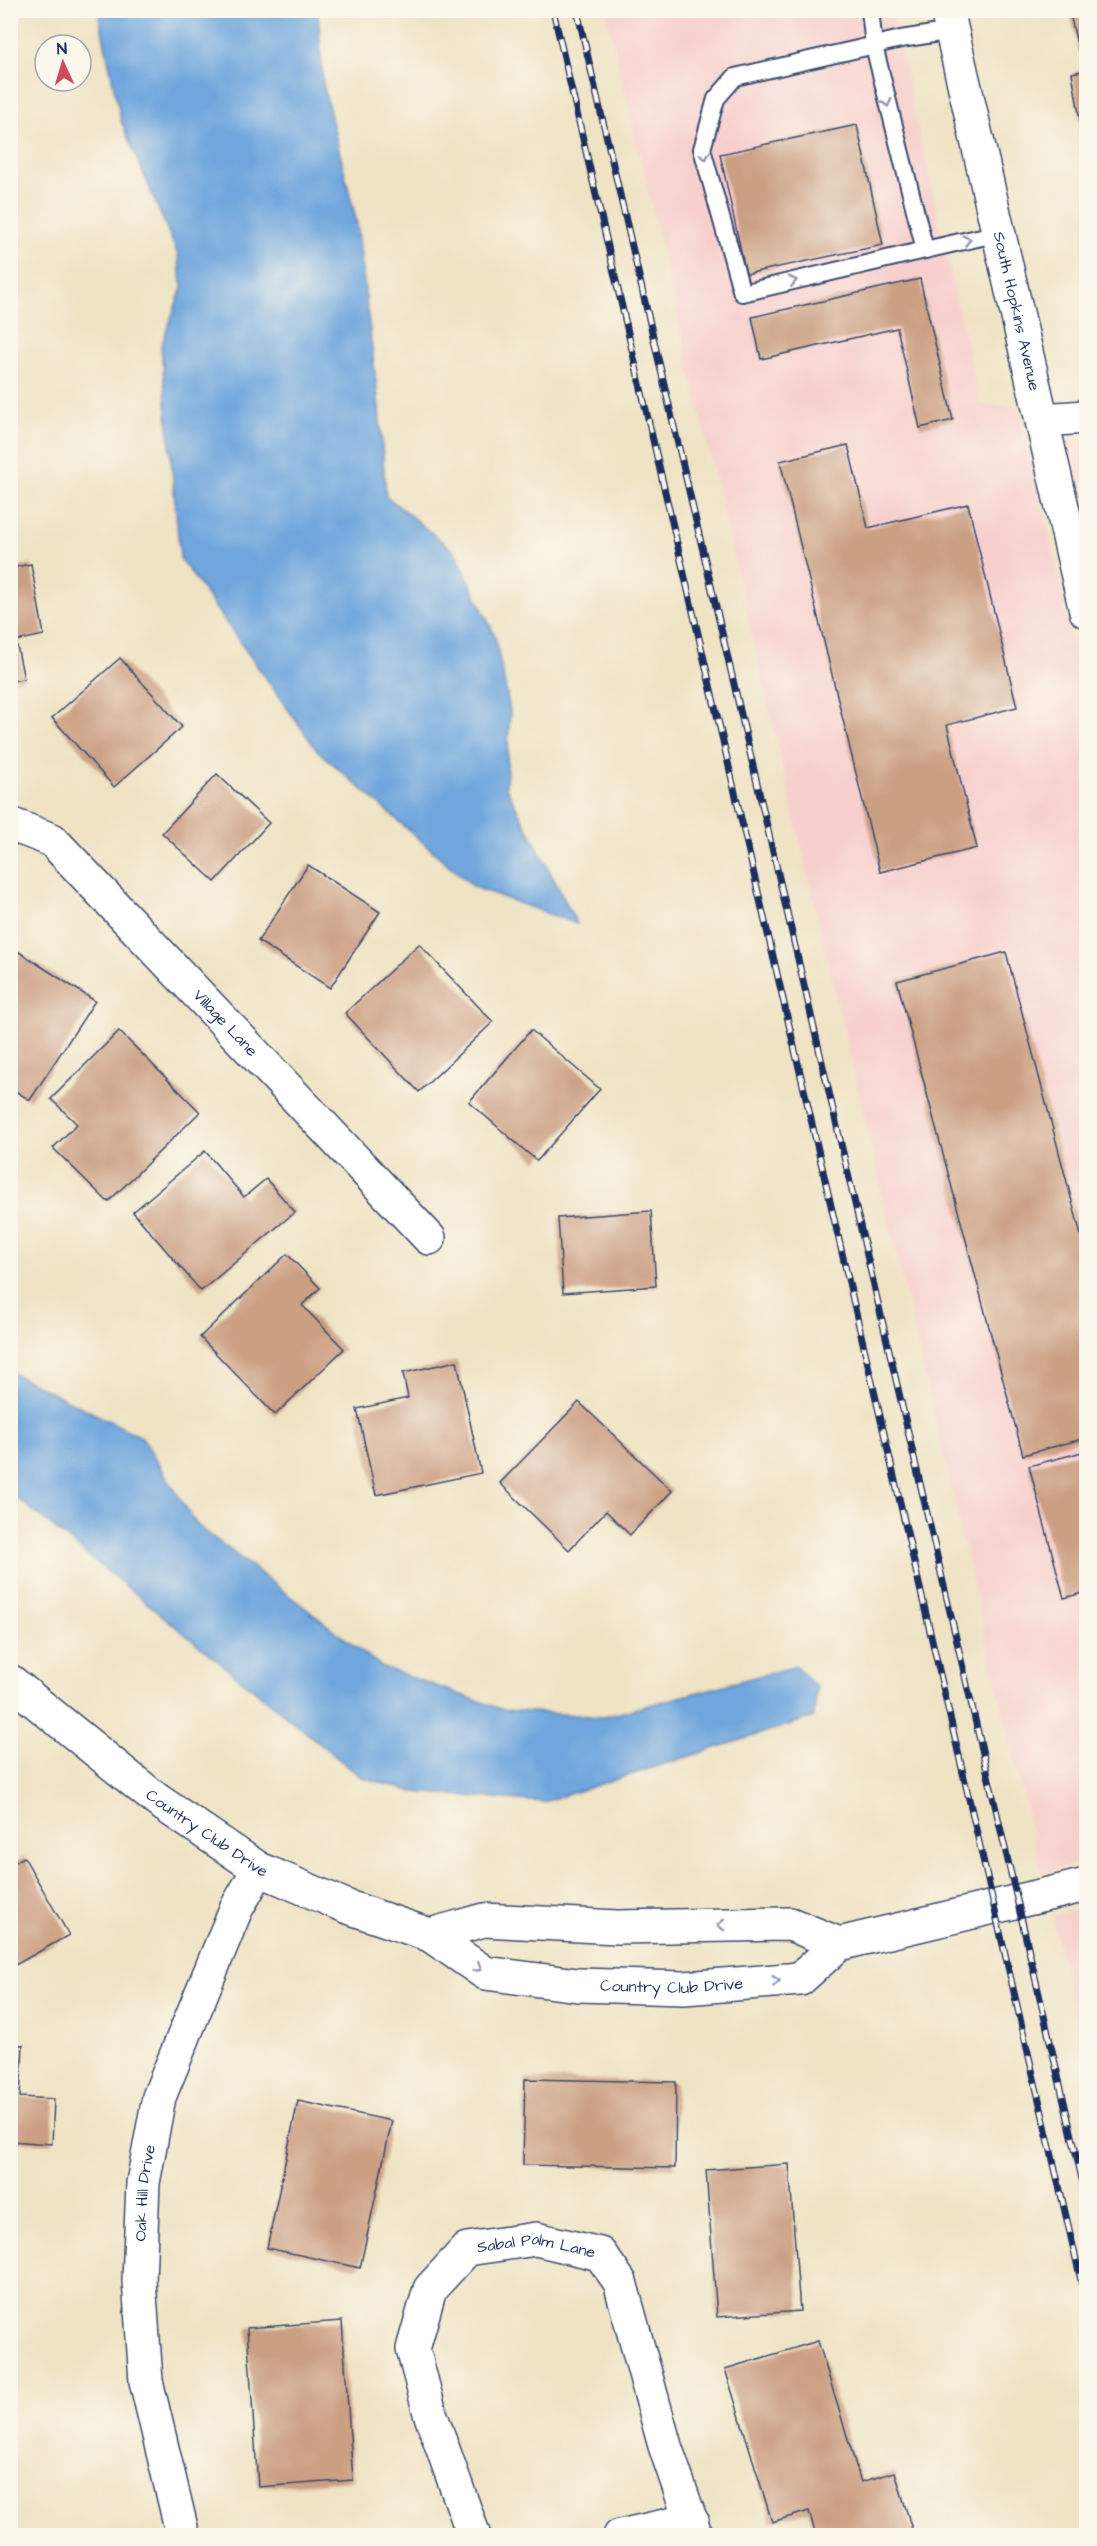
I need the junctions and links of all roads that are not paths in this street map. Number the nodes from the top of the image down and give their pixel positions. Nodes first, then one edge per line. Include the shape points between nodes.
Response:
1 (870, 10) edge
2 (950, 21) edge
3 (874, 46) junction
4 (999, 233) junction
5 (925, 250) junction
6 (1086, 417) edge
7 (1042, 420) junction
8 (1086, 611) edge
9 (10, 824) edge
10 (429, 1238) dead end
11 (10, 1681) edge
12 (259, 1869) junction
13 (1086, 1885) edge
14 (430, 1935) junction
15 (839, 1944) junction
16 (694, 2528) edge
17 (183, 2535) edge
18 (474, 2535) edge
19 (620, 2535) edge

1 - 3 lane
2 - 3 lane
2 - 4 street, South Hopkins Avenue
3 -> 5 lane
3 -> 5 lane via 735,76 716,99 702,149 742,293
5 -> 4 lane
4 - 7 street, South Hopkins Avenue
6 - 7 street
7 - 8 street, South Hopkins Avenue
9 - 10 street, Village Lane via 52,840
11 - 12 street, Country Club Drive via 157,1800
12 - 14 street, Country Club Drive via 348,1907
12 - 17 street, Oak Hill Drive via 236,1909 159,2097 143,2183 139,2280 146,2380
13 - 15 street, Country Club Drive
15 -> 14 street via 790,1924 617,1926 484,1920
14 -> 15 street, Country Club Drive via 485,1973 578,1985 684,1988 800,1979
16 - 18 street, Sabal Palm Lane via 665,2446 620,2282 600,2254 536,2239 467,2249 430,2289 413,2349 430,2414
16 - 19 street, Sabal Palm Lane

